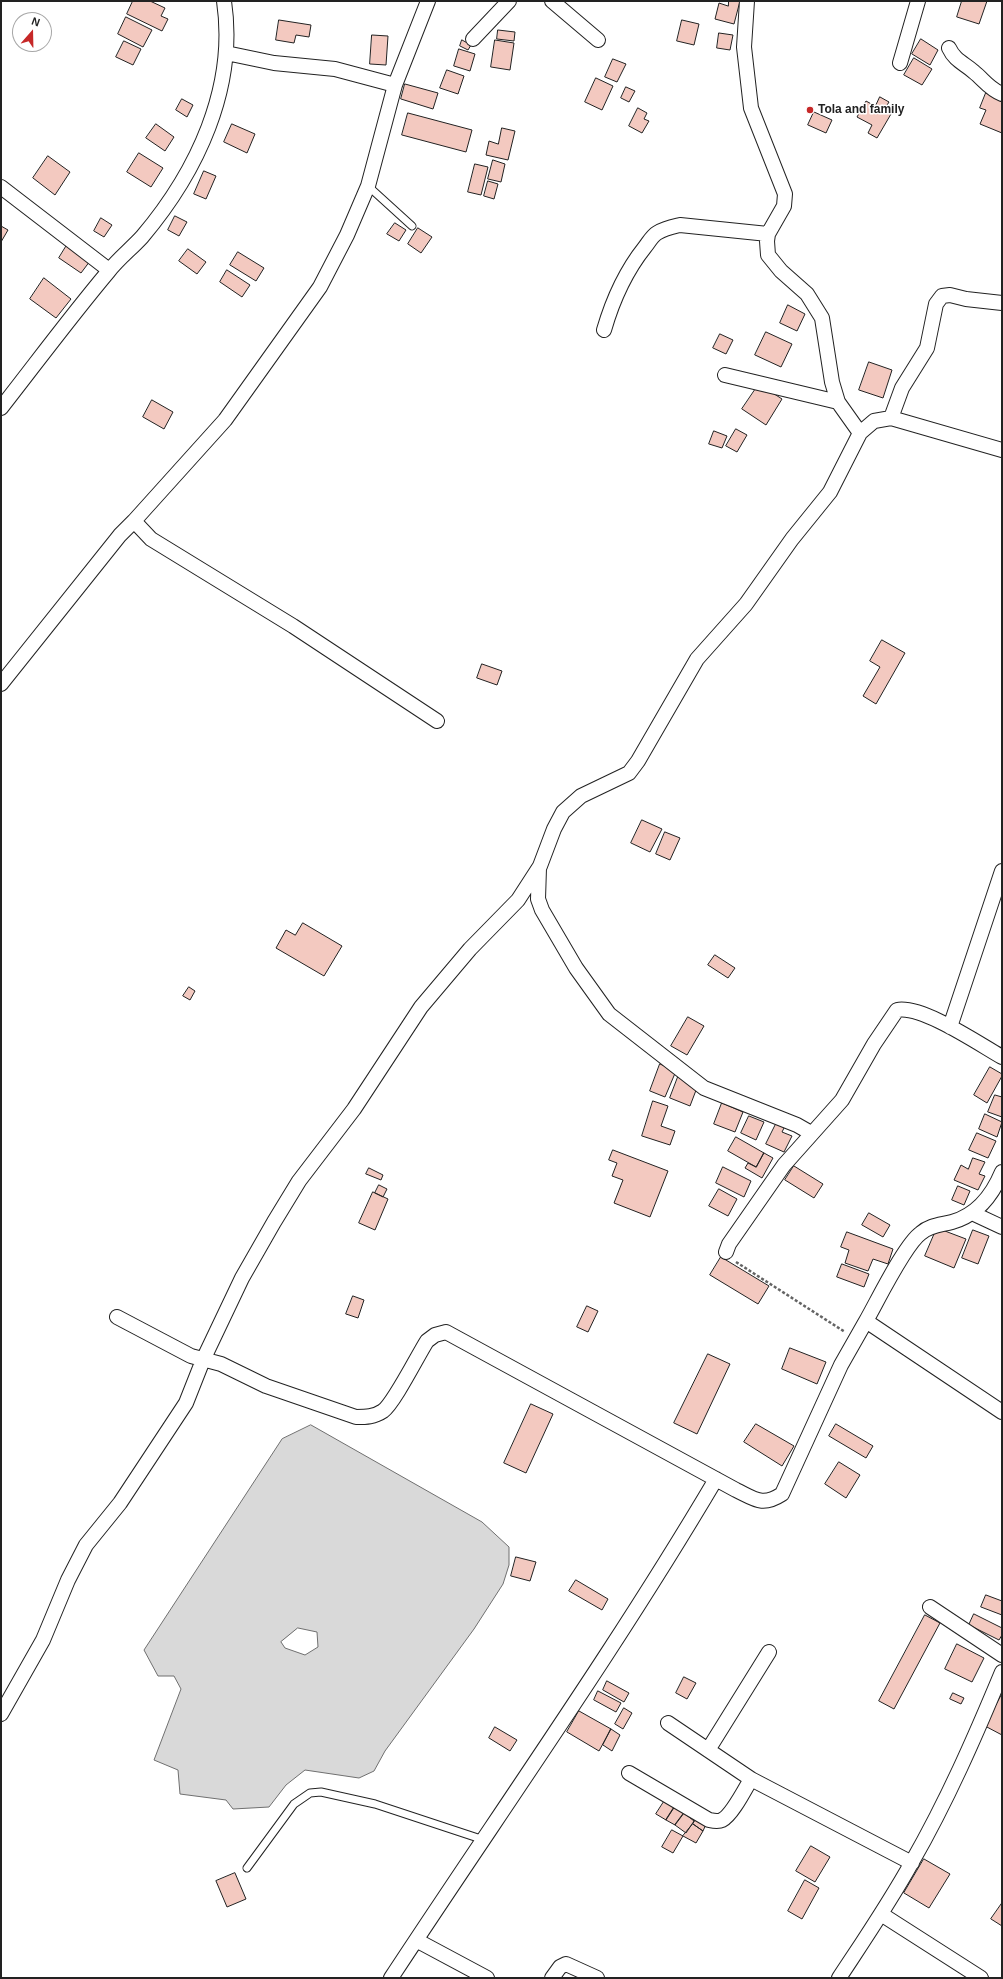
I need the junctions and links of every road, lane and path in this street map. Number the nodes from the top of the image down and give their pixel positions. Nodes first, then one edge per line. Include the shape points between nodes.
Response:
1 (224, 1) edge
2 (428, 1) edge
3 (509, 1) edge
4 (552, 1) edge
5 (747, 1) edge
6 (918, 1) edge
7 (473, 39) dead end
8 (598, 40) dead end
9 (949, 48) dead end
10 (226, 53) junction
11 (900, 63) dead end
12 (395, 85) junction
13 (1002, 94) edge
14 (368, 186) junction
15 (2, 190) edge
16 (412, 226) dead end
17 (768, 234) junction
18 (109, 270) junction
19 (1002, 303) edge
20 (604, 330) dead end
21 (725, 375) dead end
22 (838, 402) junction
23 (1, 408) edge
24 (891, 418) junction
25 (860, 433) junction
26 (1002, 450) edge
27 (134, 521) junction
28 (1, 684) edge
29 (437, 721) dead end
30 (540, 866) junction
31 (1002, 871) edge
32 (950, 1027) junction
33 (1002, 1057) edge
34 (811, 1133) junction
35 (1002, 1172) edge
36 (972, 1213) junction
37 (1002, 1227) edge
38 (726, 1252) joint
39 (117, 1317) dead end
40 (866, 1321) junction
41 (855, 1338) junction
42 (203, 1360) junction
43 (1002, 1412) edge
44 (716, 1479) junction
45 (930, 1607) dead end
46 (769, 1652) dead end
47 (1002, 1655) edge
48 (1002, 1672) edge
49 (1, 1714) edge
50 (668, 1723) dead end
51 (708, 1750) junction
52 (629, 1773) dead end
53 (751, 1778) junction
54 (484, 1840) junction
55 (912, 1863) junction
56 (247, 1868) dead end
57 (881, 1914) junction
58 (416, 1940) junction
59 (392, 1978) edge
60 (488, 1978) edge
61 (552, 1978) edge
62 (597, 1978) edge
63 (839, 1978) edge
64 (981, 1978) edge

1 - 10 street via 227,21
2 - 12 street
3 - 7 street
4 - 8 street
5 - 17 street via 744,47 751,108 785,194 783,210
6 - 11 street
9 - 13 street via 957,61 976,73 990,88
10 - 12 street via 335,70
10 - 18 street via 216,109 200,149 178,188 141,237
12 - 14 street
14 - 16 lane
14 - 27 street via 347,235 320,287 225,420
15 - 18 street
17 - 20 street via 667,227 656,234 634,261 610,306
17 - 22 street via 768,254 781,271 807,294 822,318 832,382
18 - 23 street
19 - 24 street via 942,296 934,310 927,348 902,388
21 - 22 street
22 - 25 street
24 - 25 street via 874,421
24 - 26 street
25 - 30 street via 830,492 792,539 746,604 697,659 638,761 629,773 581,796 563,812
27 - 28 street
27 - 29 street via 151,539 293,626
30 - 34 street via 538,899 542,910 576,968 609,1014 704,1088
30 - 42 street via 518,900 470,949 421,1007 354,1109 299,1181 242,1278
31 - 32 street
32 - 33 street
32 - 34 street via 916,1011 897,1010 842,1100
34 - 38 street via 764,1192
35 - 36 street via 978,1210
36 - 37 street
36 - 40 street via 965,1218 931,1226 919,1234 903,1256
38 - 41 path via 745,1268
39 - 42 street
40 - 41 street
40 - 43 street
41 - 44 street via 782,1494 771,1501 761,1502
42 - 44 street via 221,1364 266,1386 314,1404 356,1417 371,1417 384,1411 427,1341 446,1332
42 - 49 street via 186,1403 120,1503 86,1545 43,1640
44 - 54 street via 672,1553
45 - 47 street
46 - 51 street
48 - 55 street via 962,1764
50 - 51 street
51 - 53 street
52 - 53 street via 709,1820 717,1821 729,1814
53 - 55 street
54 - 56 lane via 375,1804 321,1792 310,1793 294,1804
54 - 58 street
55 - 57 street
57 - 63 street
57 - 64 street
58 - 59 street
58 - 60 street
61 - 62 street via 563,1964

